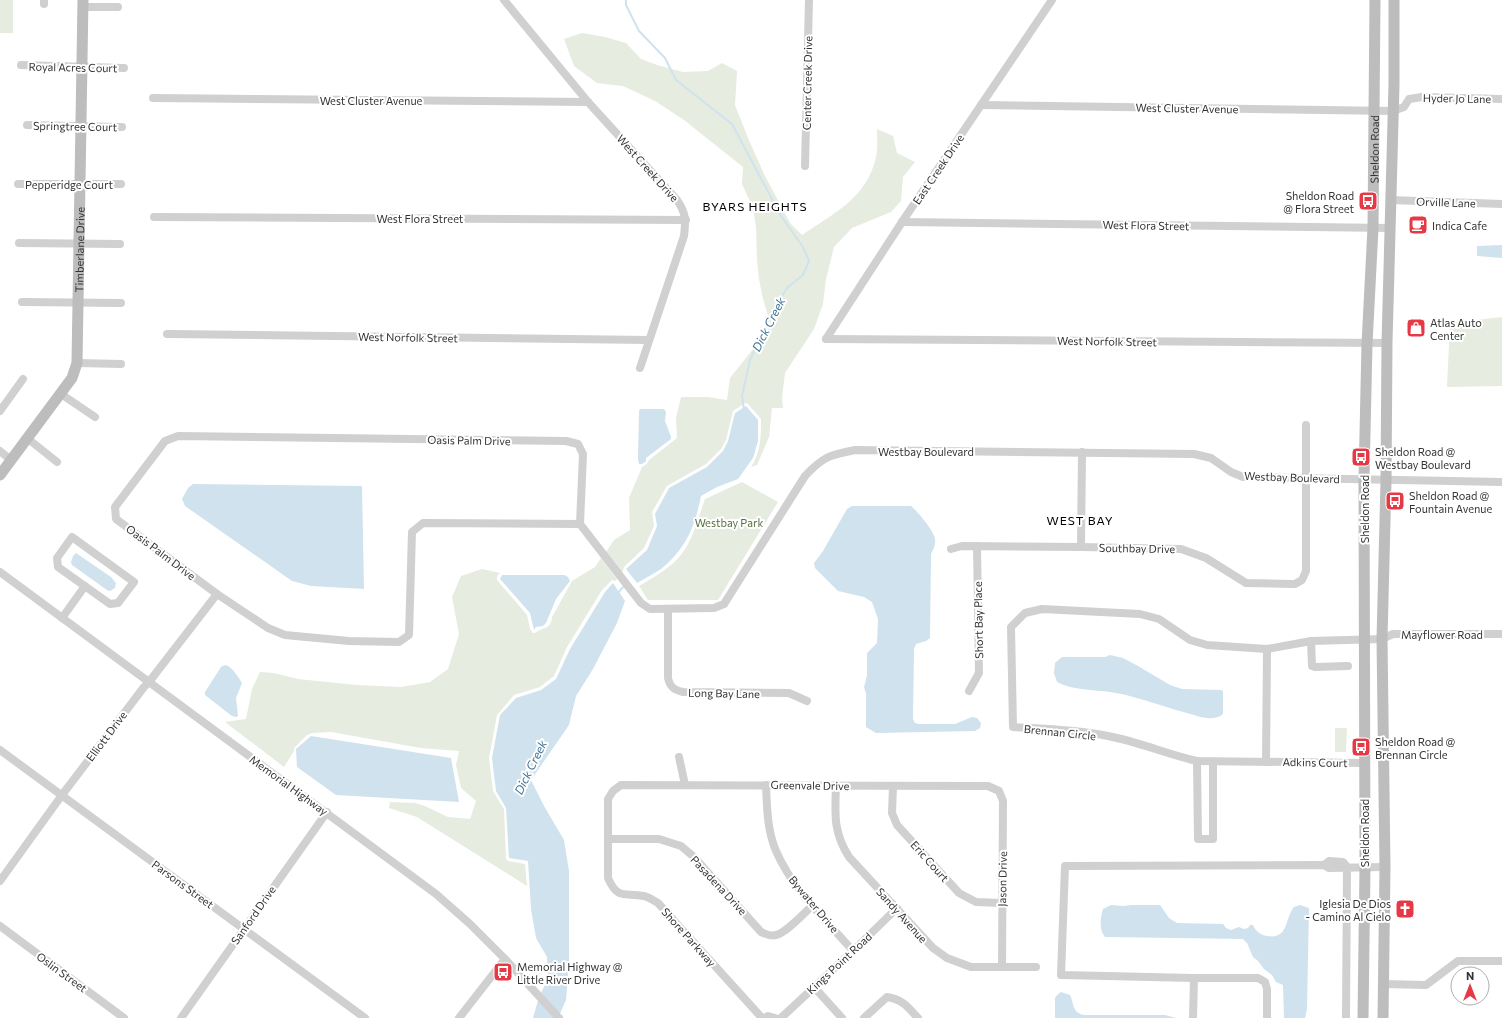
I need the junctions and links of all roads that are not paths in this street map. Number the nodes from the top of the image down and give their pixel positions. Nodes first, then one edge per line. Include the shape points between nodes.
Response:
1 (504, 0) edge
2 (809, 0) edge
3 (1052, 0) edge
4 (1374, 0) edge
5 (1394, 0) edge
6 (83, 4) edge
7 (118, 7) dead end
8 (21, 65) dead end
9 (82, 66) junction
10 (124, 68) dead end
11 (153, 98) dead end
12 (1502, 99) edge
13 (588, 102) junction
14 (981, 105) junction
15 (1374, 110) junction
16 (1393, 111) junction
17 (27, 125) dead end
18 (82, 126) junction
19 (122, 127) dead end
20 (804, 166) dead end
21 (18, 184) dead end
22 (81, 184) junction
23 (121, 184) dead end
24 (1391, 200) junction
25 (1502, 204) edge
26 (154, 217) dead end
27 (686, 220) junction
28 (902, 222) junction
29 (1373, 228) junction
30 (1390, 228) junction
31 (19, 243) dead end
32 (80, 243) junction
33 (120, 244) dead end
34 (22, 302) dead end
35 (79, 302) junction
36 (120, 303) dead end
37 (167, 334) dead end
38 (826, 339) joint
39 (649, 340) junction
40 (1387, 343) junction
41 (1367, 344) junction
42 (78, 363) junction
43 (121, 364) dead end
44 (640, 368) dead end
45 (23, 379) dead end
46 (61, 394) junction
47 (0, 411) edge
48 (95, 417) dead end
49 (1306, 425) dead end
50 (27, 438) junction
51 (0, 451) edge
52 (1082, 452) junction
53 (11, 460) junction
54 (57, 462) dead end
55 (0, 475) edge
56 (1306, 478) junction
57 (1364, 478) junction
58 (1386, 480) junction
59 (1502, 482) edge
60 (580, 524) junction
61 (977, 546) junction
62 (1081, 547) junction
63 (951, 549) dead end
64 (0, 572) edge
65 (85, 586) junction
66 (217, 594) junction
67 (668, 609) junction
68 (62, 618) junction
69 (1502, 634) edge
70 (1364, 638) junction
71 (1382, 638) junction
72 (1311, 641) junction
73 (1267, 649) junction
74 (1348, 666) dead end
75 (149, 682) junction
76 (969, 691) dead end
77 (807, 701) dead end
78 (0, 750) edge
79 (679, 757) dead end
80 (1197, 761) junction
81 (1213, 762) junction
82 (1266, 762) junction
83 (1364, 763) junction
84 (621, 784) joint
85 (685, 784) junction
86 (766, 784) junction
87 (836, 785) junction
88 (892, 786) junction
89 (999, 791) joint
90 (62, 795) junction
91 (327, 812) junction
92 (608, 839) junction
93 (1348, 867) junction
94 (1365, 867) junction
95 (1385, 867) junction
96 (0, 881) edge
97 (1002, 903) junction
98 (813, 905) junction
99 (897, 908) junction
100 (0, 926) edge
101 (244, 928) junction
102 (854, 951) junction
103 (505, 959) junction
104 (1502, 960) edge
105 (1002, 967) junction
106 (1036, 967) dead end
107 (1194, 978) junction
108 (1384, 984) junction
109 (814, 987) junction
110 (124, 1018) edge
111 (181, 1018) edge
112 (365, 1018) edge
113 (459, 1018) edge
114 (559, 1018) edge
115 (763, 1018) edge
116 (775, 1018) edge
117 (781, 1018) edge
118 (842, 1018) edge
119 (864, 1018) edge
120 (918, 1018) edge
121 (1193, 1018) edge
122 (1267, 1018) edge
123 (1346, 1018) edge
124 (1363, 1018) edge
125 (1383, 1018) edge

1 - 13 street, West Creek Drive
2 - 20 street, Center Creek Drive
3 - 14 street, East Creek Drive
4 - 15 main road, Sheldon Road
5 - 16 main road, Sheldon Road
6 - 7 street
6 - 9 main road, Timberlane Drive
8 - 9 street, Royal Acres Court
9 - 10 street, Royal Acres Court
9 - 18 main road, Timberlane Drive
11 - 13 street, West Cluster Avenue
12 - 16 street, Hyder Jo Lane via 1422,97 1409,99 1404,107
13 - 27 street, West Creek Drive via 677,200
14 - 15 street, West Cluster Avenue
14 - 28 street, East Creek Drive
15 - 16 street, West Cluster Avenue
15 - 29 main road, Sheldon Road
16 - 24 main road, Sheldon Road
17 - 18 street, Springtree Court
18 - 19 street, Springtree Court
18 - 22 main road, Timberlane Drive
21 - 22 street, Pepperidge Court
22 - 23 street, Pepperidge Court
22 - 32 main road, Timberlane Drive
24 - 25 street, Orville Lane
24 - 30 main road, Sheldon Road
26 - 27 street, West Flora Street
27 - 39 street via 684,236
28 - 29 street, West Flora Street
28 - 38 street, East Creek Drive
29 - 30 street, West Flora Street
29 - 41 main road, Sheldon Road
30 - 40 main road, Sheldon Road
31 - 32 street
32 - 33 street
32 - 35 main road, Timberlane Drive
34 - 35 street
35 - 36 street
35 - 42 main road, Timberlane Drive
37 - 39 street, West Norfolk Street
38 - 41 street, West Norfolk Street
39 - 44 street
40 - 41 street, West Norfolk Street
40 - 58 main road, Sheldon Road
41 - 57 main road, Sheldon Road
42 - 43 street
42 - 46 main road, Timberlane Drive
45 - 47 street
46 - 48 street
46 - 50 main road, Timberlane Drive
49 - 56 street, Southbay Drive
50 - 53 main road, Timberlane Drive
50 - 54 street
51 - 53 street
52 - 56 street, Westbay Boulevard via 1194,454 1211,458 1243,477
52 - 62 street
52 - 67 street, Westbay Boulevard via 855,450 833,454 817,463 805,476 724,604 714,608
53 - 55 main road, Timberlane Drive
56 - 57 street, Westbay Boulevard
56 - 62 street, Southbay Drive via 1306,571 1302,580 1295,584 1246,583 1206,558 1181,549
57 - 58 street, Westbay Boulevard
57 - 70 main road, Sheldon Road
58 - 59 street, Westbay Boulevard
58 - 71 main road, Sheldon Road
60 - 66 street, Oasis Palm Drive via 423,523 412,532 409,635 399,642 349,642 285,635 268,628
60 - 66 street, Oasis Palm Drive via 583,454 578,444 566,441 178,436 165,441 114,507 116,518
60 - 67 street, Westbay Boulevard via 641,604 650,609
61 - 62 street, Southbay Drive
61 - 63 street, Southbay Drive
61 - 76 street, Short Bay Place via 979,673
64 - 68 street, Memorial Highway
65 - 65 street via 113,604 120,602 134,582 72,536 57,558 57,565
65 - 68 street
66 - 75 street, Elliott Drive
67 - 77 street, Long Bay Lane via 668,678 675,690 789,693
68 - 75 street, Memorial Highway
69 - 71 street, Mayflower Road via 1393,634
70 - 71 street, Brennan Circle
70 - 72 street, Brennan Circle
70 - 83 main road, Sheldon Road
71 - 95 main road, Sheldon Road
72 - 73 street, Brennan Circle
72 - 74 street via 1312,666
73 - 80 street, Brennan Circle via 1207,645 1190,640 1159,619 1140,614 1042,609 1025,613 1011,627 1013,727 1064,730 1118,738
73 - 82 street
75 - 90 street, Elliott Drive
75 - 91 street, Memorial Highway
78 - 90 street, Parsons Street
79 - 85 street
80 - 81 street, Brennan Circle
80 - 81 street via 1198,839 1213,839
81 - 82 street, Brennan Circle
82 - 83 street, Adkins Court
83 - 94 main road, Sheldon Road
84 - 85 street, Greenvale Drive
84 - 92 street, Shore Parkway via 613,790 608,799
85 - 86 street, Greenvale Drive
86 - 87 street, Greenvale Drive
86 - 98 street, Bywater Drive via 767,816 776,850 792,881
87 - 88 street, Greenvale Drive
87 - 99 street, Sandy Avenue via 835,825 841,845
88 - 89 street, Greenvale Drive via 988,786
88 - 97 street, Eric Court via 892,813 897,825 959,893 976,902
89 - 97 street, Jason Drive via 1003,801
90 - 96 street, Elliott Drive
90 - 101 street, Parsons Street
91 - 101 street, Sanford Drive
91 - 103 street, Memorial Highway via 436,894
92 - 98 street, Pasadena Drive via 659,839 681,846 762,932 768,935 776,936 782,933
92 - 115 street, Shore Parkway via 608,878 612,889 621,895 644,896 658,903
93 - 94 street
93 - 107 street via 1343,862 1329,861 1324,866 1065,866 1060,975
93 - 123 street
94 - 95 street
94 - 124 main road, Sheldon Road
95 - 108 main road, Sheldon Road
97 - 105 street, Jason Drive
98 - 102 street, Bywater Drive
99 - 102 street, Kings Point Road
99 - 105 street, Sandy Avenue via 933,948 947,958 971,967
100 - 110 street, Oslin Street
101 - 111 street, Sanford Drive
101 - 112 street, Parsons Street
102 - 109 street, Kings Point Road
103 - 113 street
103 - 114 street, Memorial Highway
104 - 108 street via 1458,961 1426,985
105 - 106 street, Sandy Avenue
107 - 121 street
107 - 122 street via 1258,978 1265,982 1267,989
108 - 125 main road, Sheldon Road
109 - 117 street, Kings Point Road
109 - 118 street
115 - 116 street
119 - 120 street via 887,998 896,998

